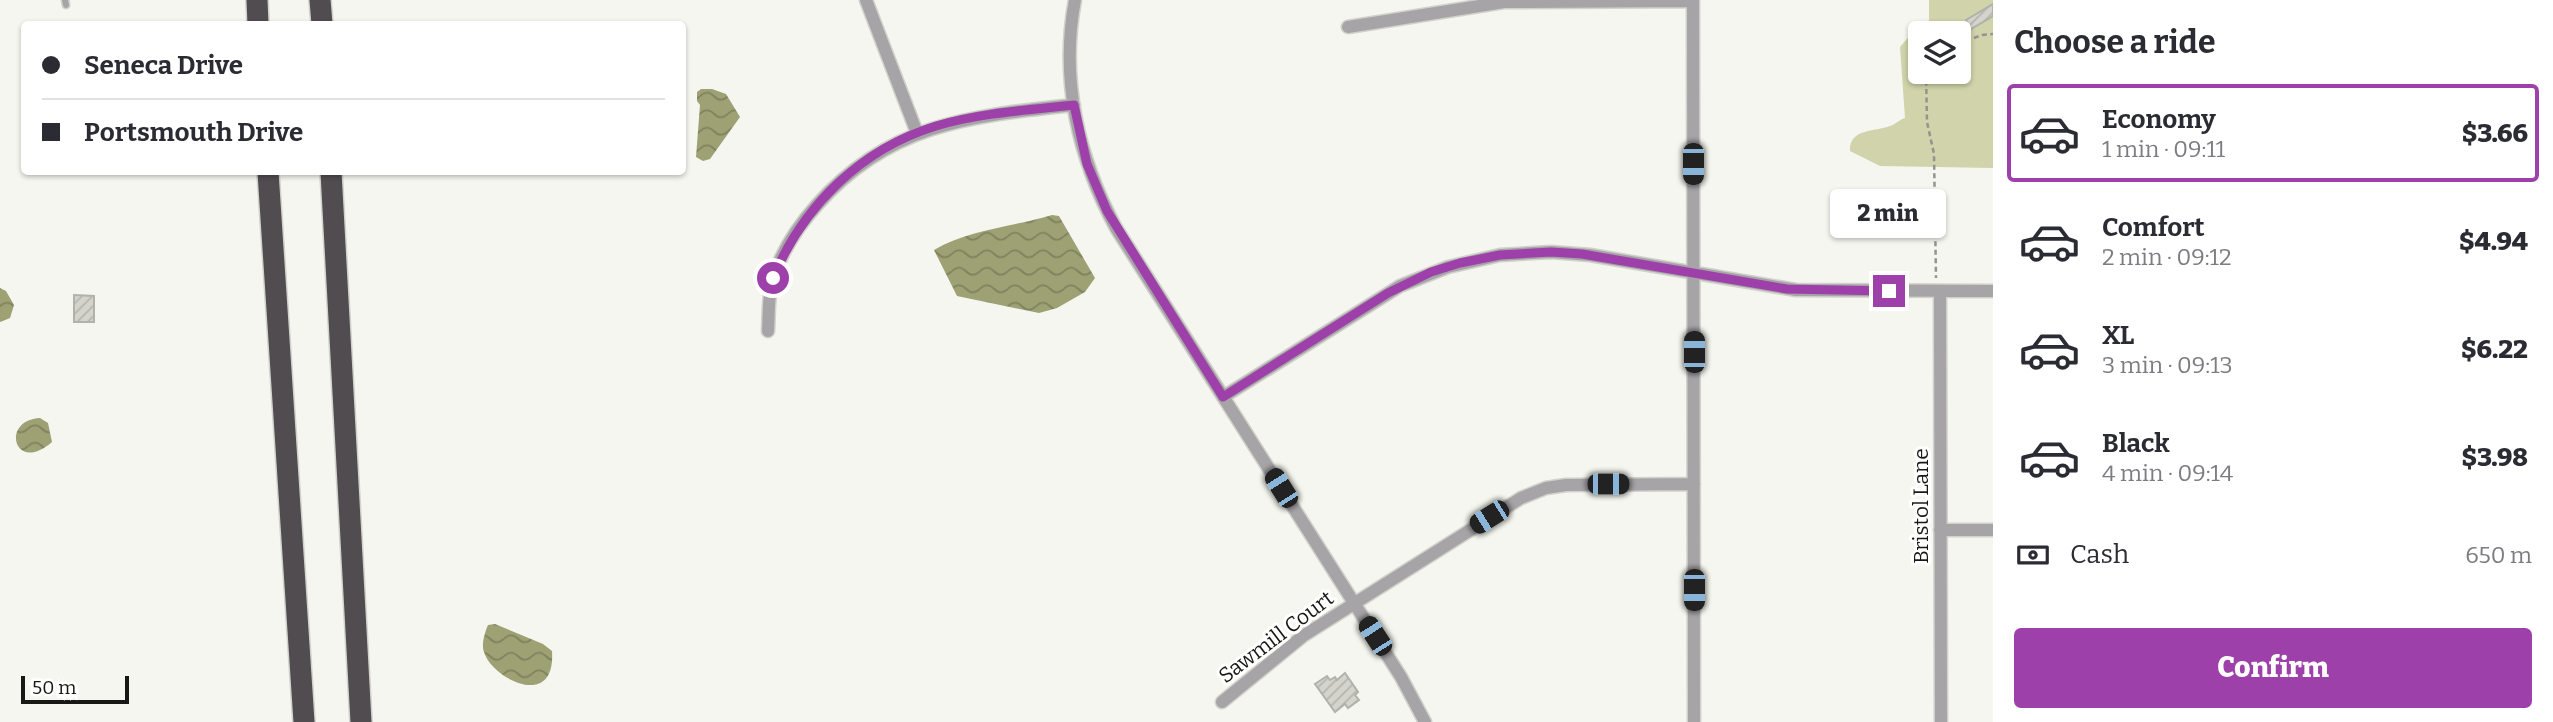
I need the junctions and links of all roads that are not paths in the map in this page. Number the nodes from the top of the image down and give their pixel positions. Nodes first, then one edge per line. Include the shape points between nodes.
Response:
1 (257, 0) edge
2 (320, 0) edge
3 (866, 0) edge
4 (1075, 0) edge
5 (1693, 1) edge
6 (258, 21) edge
7 (322, 21) edge
8 (1348, 27) dead end
9 (1074, 105) junction
10 (917, 134) junction
11 (268, 175) edge
12 (331, 175) edge
13 (1694, 273) junction
14 (1940, 290) junction
15 (1993, 290) edge
16 (768, 331) dead end
17 (1223, 397) junction
18 (1694, 484) junction
19 (1940, 530) junction
20 (1993, 530) edge
21 (1354, 603) junction
22 (1222, 702) dead end
23 (304, 722) edge
24 (361, 722) edge
25 (1424, 722) edge
26 (1695, 722) edge
27 (1941, 722) edge

1 - 6 highway
2 - 7 highway
3 - 10 street
4 - 9 street via 1069,45
5 - 8 street via 1504,2
5 - 13 street
9 - 10 street via 972,118
9 - 17 street via 1087,164 1107,211
10 - 16 street via 861,165 811,212 773,278
11 - 23 highway
12 - 24 highway
13 - 14 street via 1796,290
13 - 17 street via 1560,252 1500,255 1460,263 1394,289
13 - 18 street
14 - 15 street
14 - 19 street, Bristol Lane
17 - 21 street
18 - 21 street, Sawmill Court via 1579,484 1534,492
18 - 26 street
19 - 20 street
19 - 27 street, Bristol Lane
21 - 22 street, Sawmill Court via 1278,654
21 - 25 street

